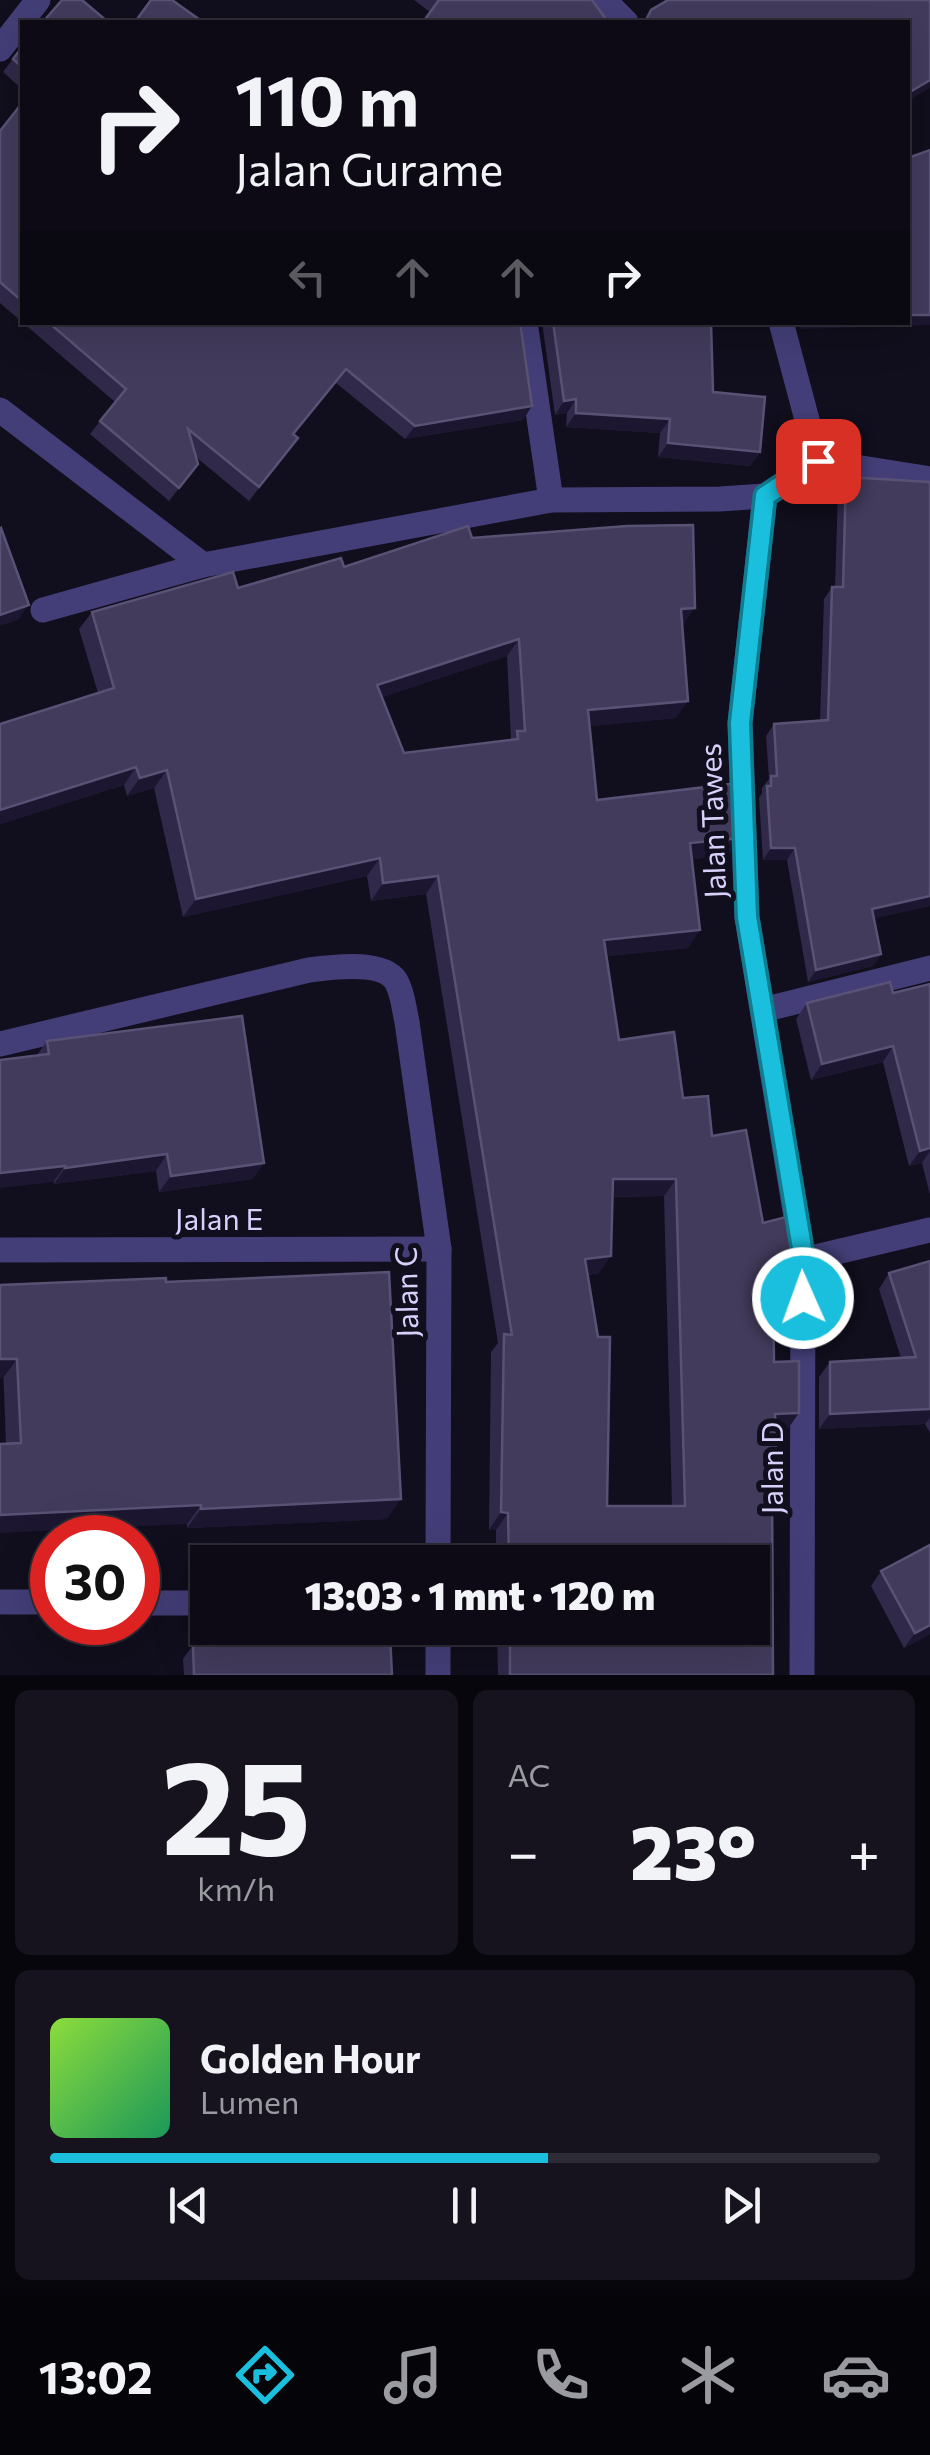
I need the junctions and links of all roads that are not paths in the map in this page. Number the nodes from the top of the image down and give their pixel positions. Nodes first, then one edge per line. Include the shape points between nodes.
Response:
1 (38, 0) edge
2 (604, 0) edge
3 (22, 20) edge
4 (624, 20) edge
5 (20, 23) edge
6 (0, 49) edge
7 (525, 325) edge
8 (782, 325) edge
9 (0, 410) edge
10 (818, 461) junction
11 (930, 479) edge
12 (765, 496) junction
13 (551, 500) junction
14 (203, 564) junction
15 (44, 610) dead end
16 (930, 968) edge
17 (763, 1010) junction
18 (0, 1044) edge
19 (930, 1230) edge
20 (439, 1249) junction
21 (0, 1250) edge
22 (804, 1260) junction
23 (438, 1545) edge
24 (0, 1602) edge
25 (30, 1602) edge
26 (160, 1602) edge
27 (190, 1603) edge
28 (438, 1645) edge
29 (438, 1675) edge
30 (802, 1675) edge

1 - 3 street
2 - 4 street
5 - 6 street
7 - 13 street
8 - 10 street
9 - 14 street
10 - 11 street
10 - 12 street
12 - 13 street
12 - 17 street, Jalan Tawes via 740,723 747,917
13 - 14 street
14 - 15 street
16 - 17 street
17 - 22 street, Jalan Tawes
18 - 20 street, Jalan C via 309,970 376,969 392,976 406,1022
19 - 22 street
20 - 21 street, Jalan E
20 - 23 street, Jalan C
22 - 30 street, Jalan D
24 - 25 street
26 - 27 street
28 - 29 street

